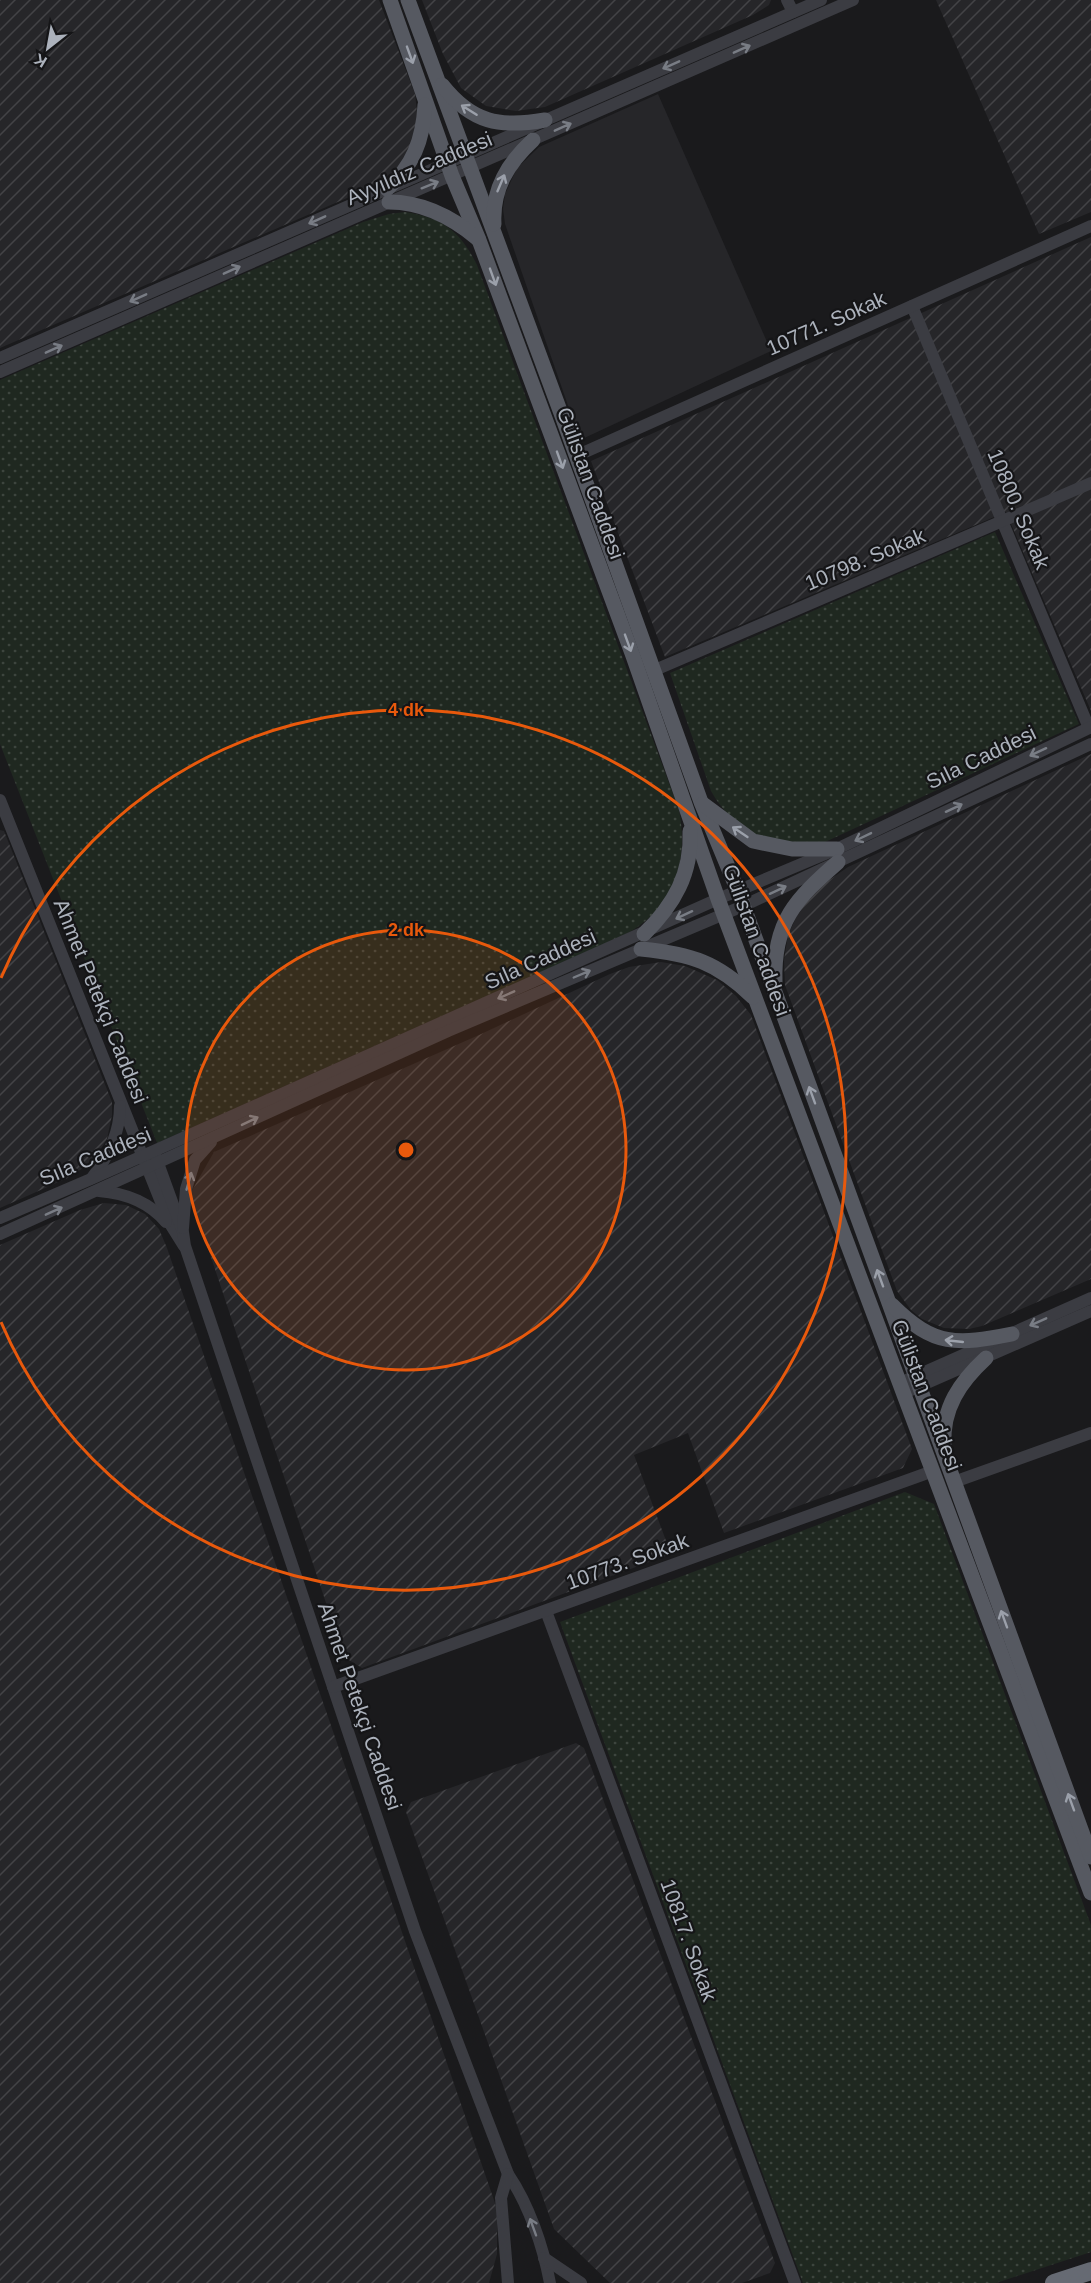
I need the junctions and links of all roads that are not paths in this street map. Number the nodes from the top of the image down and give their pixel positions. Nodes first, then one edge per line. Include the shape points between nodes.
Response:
1 (390, 0) edge
2 (408, 0) edge
3 (787, 0) edge
4 (821, 0) edge
5 (853, 0) edge
6 (793, 12) junction
7 (434, 73) junction
8 (425, 96) junction
9 (545, 120) junction
10 (533, 140) junction
11 (467, 162) junction
12 (450, 170) junction
13 (388, 196) junction
14 (1091, 226) edge
15 (494, 236) junction
16 (479, 240) junction
17 (912, 306) junction
18 (0, 358) edge
19 (0, 372) edge
20 (576, 456) junction
21 (1091, 483) edge
22 (1002, 521) junction
23 (655, 670) junction
24 (1090, 727) edge
25 (1091, 745) edge
26 (0, 800) edge
27 (701, 802) junction
28 (689, 813) junction
29 (838, 855) junction
30 (738, 891) junction
31 (721, 906) junction
32 (742, 906) junction
33 (642, 941) junction
34 (775, 994) junction
35 (757, 1001) junction
36 (120, 1102) junction
37 (216, 1138) junction
38 (150, 1160) junction
39 (91, 1179) junction
40 (98, 1191) junction
41 (0, 1218) edge
42 (179, 1233) junction
43 (0, 1234) edge
44 (1091, 1298) edge
45 (889, 1303) junction
46 (1091, 1311) edge
47 (1012, 1334) junction
48 (986, 1358) junction
49 (918, 1382) junction
50 (902, 1388) junction
51 (1091, 1433) edge
52 (945, 1460) junction
53 (933, 1471) junction
54 (954, 1482) junction
55 (546, 1611) junction
56 (333, 1687) junction
57 (1091, 1857) edge
58 (1091, 1893) edge
59 (508, 2174) junction
60 (544, 2258) junction
61 (1091, 2271) edge
62 (508, 2283) edge
63 (550, 2283) edge
64 (580, 2283) edge
65 (795, 2283) edge
66 (1054, 2283) edge

1 -> 8 main road, Gülistan Caddesi
2 - 7 main road, Gülistan Caddesi
3 - 6 street
4 - 6 street, Ayyıldız Caddesi
10 -> 5 street, Ayyıldız Caddesi
6 -> 9 street, Ayyıldız Caddesi
9 -> 7 main road via 509,125 485,119 458,102
7 - 11 main road, Gülistan Caddesi
8 - 12 main road, Gülistan Caddesi
8 - 13 main road via 419,144
9 - 11 street, Ayyıldız Caddesi
10 - 11 street, Ayyıldız Caddesi
15 -> 10 main road via 494,204 502,178
11 - 12 street, Ayyıldız Caddesi
11 - 15 main road, Gülistan Caddesi
12 - 13 street, Ayyıldız Caddesi
12 - 16 main road, Gülistan Caddesi
13 - 16 main road via 434,210
13 -> 18 street, Ayyıldız Caddesi
19 -> 13 street, Ayyıldız Caddesi
14 - 17 street, 10771. Sokak
15 - 20 main road, Gülistan Caddesi
16 -> 28 main road, Gülistan Caddesi
17 - 20 street, 10771. Sokak
17 - 22 street, 10800. Sokak
20 - 23 main road, Gülistan Caddesi
21 - 22 street, 10798. Sokak
22 - 23 street, 10798. Sokak
22 - 24 street, 10800. Sokak
23 - 27 main road, Gülistan Caddesi
24 -> 29 street, Sıla Caddesi
29 -> 25 street
26 - 36 street, Ahmet Petekçi Caddesi
29 -> 27 main road via 753,841
27 - 30 main road, Gülistan Caddesi
28 - 31 main road, Gülistan Caddesi
28 - 33 main road via 690,852 685,877
29 - 30 street, Sıla Caddesi
32 -> 29 street
29 - 34 main road via 789,912 774,962
30 - 31 street, Sıla Caddesi
30 - 32 main road, Gülistan Caddesi
31 - 32 street
31 - 33 street, Sıla Caddesi
31 - 35 main road, Gülistan Caddesi
32 - 34 main road, Gülistan Caddesi
33 - 35 main road via 717,968
37 -> 33 street, Sıla Caddesi
33 -> 38 street, Sıla Caddesi
45 -> 34 main road, Gülistan Caddesi
35 - 50 main road, Gülistan Caddesi
36 - 38 street, Ahmet Petekçi Caddesi
36 - 39 street via 113,1143
37 - 38 street, Sıla Caddesi
42 -> 37 street via 195,1160
38 - 39 street, Sıla Caddesi
38 - 40 street, Sıla Caddesi
38 - 42 street, Ahmet Petekçi Caddesi
39 - 41 street, Sıla Caddesi
40 - 42 street via 115,1192 147,1206
43 -> 40 street, Sıla Caddesi
42 - 56 street, Ahmet Petekçi Caddesi
44 -> 47 street
47 -> 45 main road via 981,1340 935,1337 913,1326
45 - 49 main road, Gülistan Caddesi
46 - 48 street
47 - 49 street
48 - 49 street
48 - 52 main road via 968,1375 949,1405 944,1428
49 - 50 street
49 - 52 main road, Gülistan Caddesi
50 - 53 main road, Gülistan Caddesi
51 - 54 street
52 - 54 main road, Gülistan Caddesi
53 - 55 street, 10773. Sokak
53 - 58 main road, Gülistan Caddesi
57 -> 54 main road, Gülistan Caddesi
55 - 56 street, 10773. Sokak
55 - 65 street, 10817. Sokak
56 - 59 street, Ahmet Petekçi Caddesi via 415,1931
60 -> 59 street, Ahmet Petekçi Caddesi via 520,2192
59 - 62 street via 501,2198
60 - 63 street, Ahmet Petekçi Caddesi
60 - 64 street
61 - 66 highway

